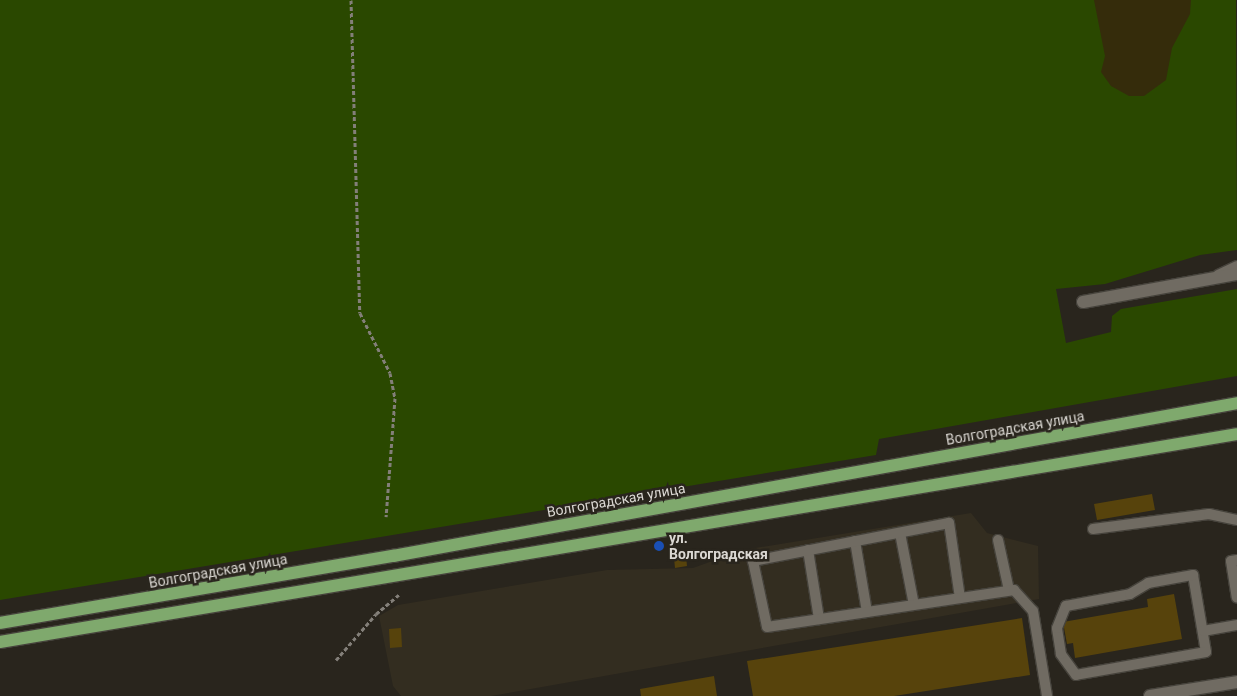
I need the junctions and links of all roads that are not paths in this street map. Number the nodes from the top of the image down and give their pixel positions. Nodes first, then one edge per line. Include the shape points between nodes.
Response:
1 (1237, 266) edge
2 (1237, 274) edge
3 (1206, 280) junction
4 (1083, 302) dead end
5 (1237, 403) edge
6 (1237, 434) edge
7 (1237, 520) edge
8 (1093, 529) dead end
9 (900, 533) junction
10 (998, 540) dead end
11 (855, 541) junction
12 (808, 550) junction
13 (1237, 560) edge
14 (1009, 590) junction
15 (960, 598) junction
16 (1237, 598) edge
17 (914, 605) junction
18 (867, 612) junction
19 (819, 619) junction
20 (0, 623) edge
21 (1237, 625) edge
22 (1202, 632) junction
23 (0, 642) edge
24 (1237, 682) edge
25 (1047, 696) edge
26 (1150, 696) edge

1 - 3 lane
2 - 3 street
3 - 4 street
5 - 20 main road, Волгоградская улица via 393,556
6 - 23 main road
7 - 8 lane via 1210,514
9 - 11 lane
9 - 15 lane via 949,523
9 - 17 lane
10 - 14 lane
11 - 12 lane
11 - 18 lane
12 - 19 lane
12 - 19 lane via 752,561 767,627
13 - 16 lane via 1231,561
14 - 15 lane
14 - 25 lane via 1014,590 1033,611
15 - 17 lane
17 - 18 lane
18 - 19 lane
21 - 22 lane
22 - 22 lane via 1206,652 1076,675 1061,654 1057,628 1066,606 1130,594 1148,583 1193,576
24 - 26 street

